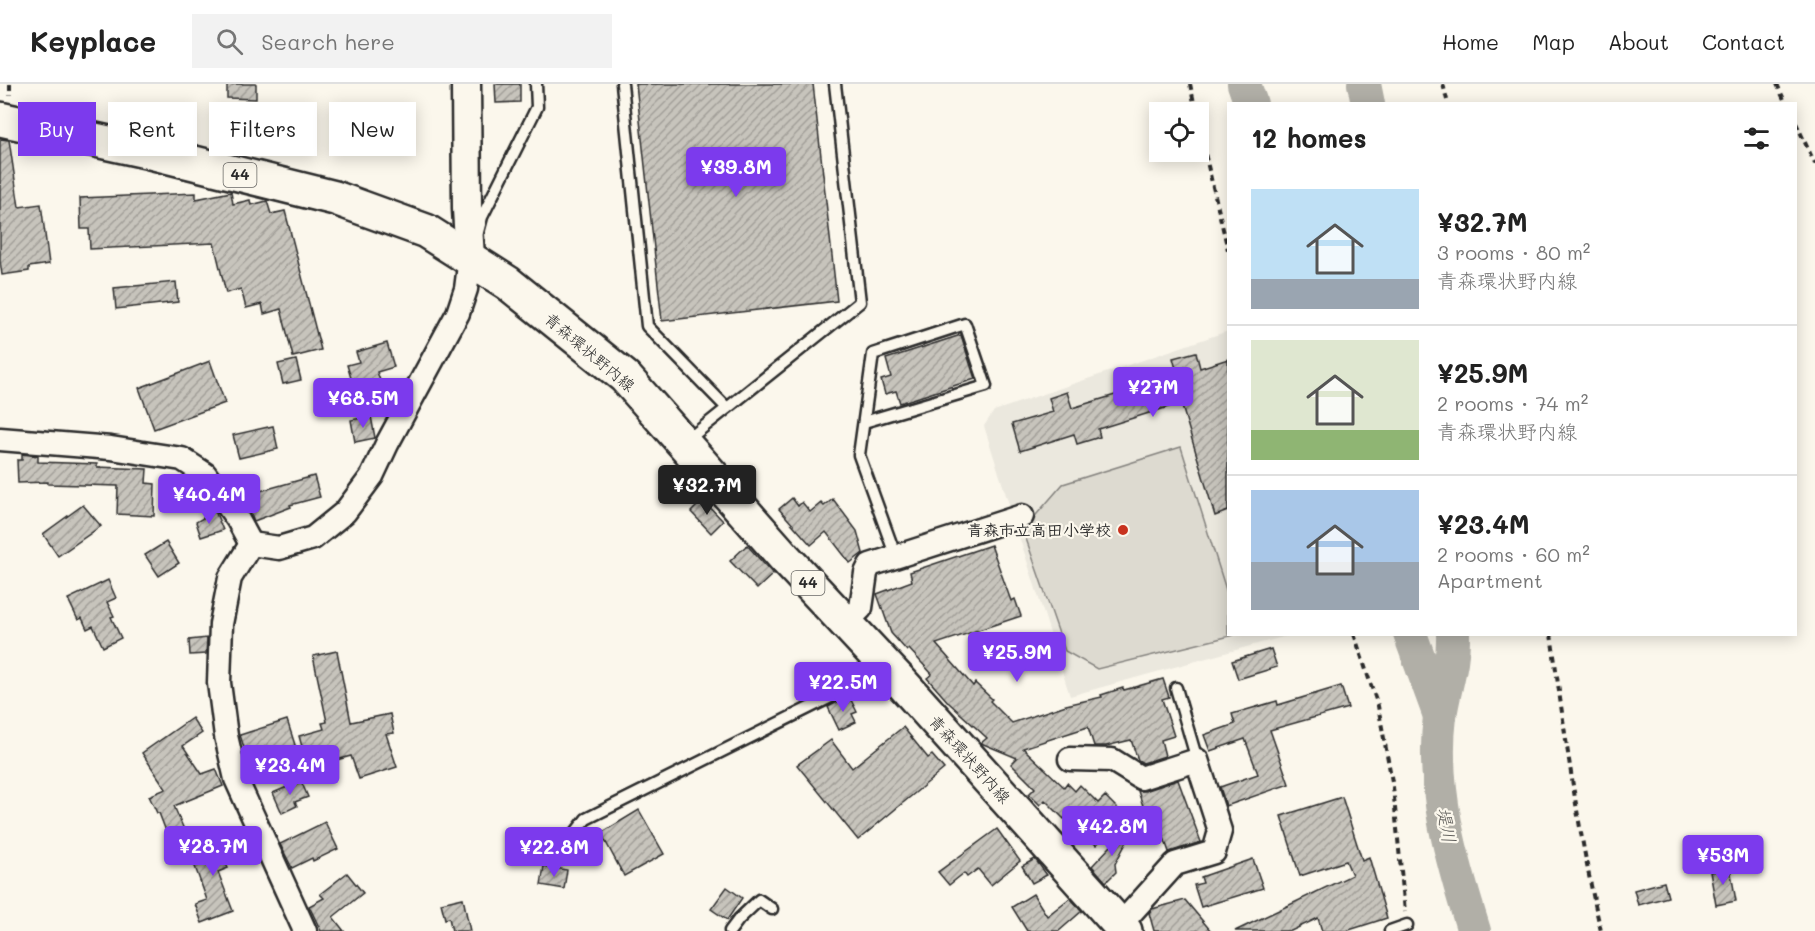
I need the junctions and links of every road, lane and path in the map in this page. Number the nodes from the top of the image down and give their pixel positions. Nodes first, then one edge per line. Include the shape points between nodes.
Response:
1 (466, 84) edge
2 (536, 84) edge
3 (622, 84) edge
4 (835, 84) edge
5 (1190, 84) edge
6 (1443, 84) edge
7 (1777, 84) edge
8 (1194, 102) edge
9 (1448, 102) edge
10 (1785, 102) edge
11 (0, 119) edge
12 (1797, 125) edge
13 (1207, 162) edge
14 (1815, 164) edge
15 (1227, 246) edge
16 (470, 258) junction
17 (727, 408) junction
18 (864, 422) junction
19 (0, 439) edge
20 (683, 443) junction
21 (1022, 516) dead end
22 (251, 544) junction
23 (896, 557) junction
24 (846, 623) junction
25 (1355, 636) edge
26 (1551, 636) edge
27 (888, 668) junction
28 (1176, 688) dead end
29 (1070, 759) dead end
30 (1197, 760) junction
31 (559, 854) dead end
32 (772, 909) dead end
33 (1407, 925) joint
34 (1122, 928) edge
35 (305, 931) edge
36 (730, 931) edge
37 (1390, 931) edge
38 (1601, 931) edge

1 - 16 street
2 - 16 lane via 537,107 482,217
3 - 17 lane via 647,326
4 - 17 lane via 860,302
5 - 8 path
6 - 9 path
7 - 10 path
11 - 16 main road, 青森環状野内線 / 44 via 335,198 426,231
12 - 14 path
13 - 15 path
16 - 20 main road, 青森環状野内線 / 44 via 508,283 625,378
16 - 22 street via 458,313 372,476 345,512 313,538 279,548
17 - 20 lane
18 - 18 lane via 873,354 965,324 986,386
18 - 23 lane via 859,455
19 - 22 street via 111,448 182,459 206,474
20 - 24 main road, 青森環状野内線 / 44
21 - 23 street
22 - 35 street via 230,578 221,624 219,683 226,736 236,779
23 - 24 street via 870,565 861,608
24 - 27 main road, 青森環状野内線 / 44
25 - 33 path via 1378,706 1393,787
26 - 38 path via 1574,800
27 - 31 lane via 586,819
27 - 34 main road, 青森環状野内線 / 44
28 - 30 lane
29 - 30 street via 1112,760 1141,778
30 - 34 street via 1220,831 1214,852 1175,864
32 - 36 lane via 759,900
33 - 37 lane

